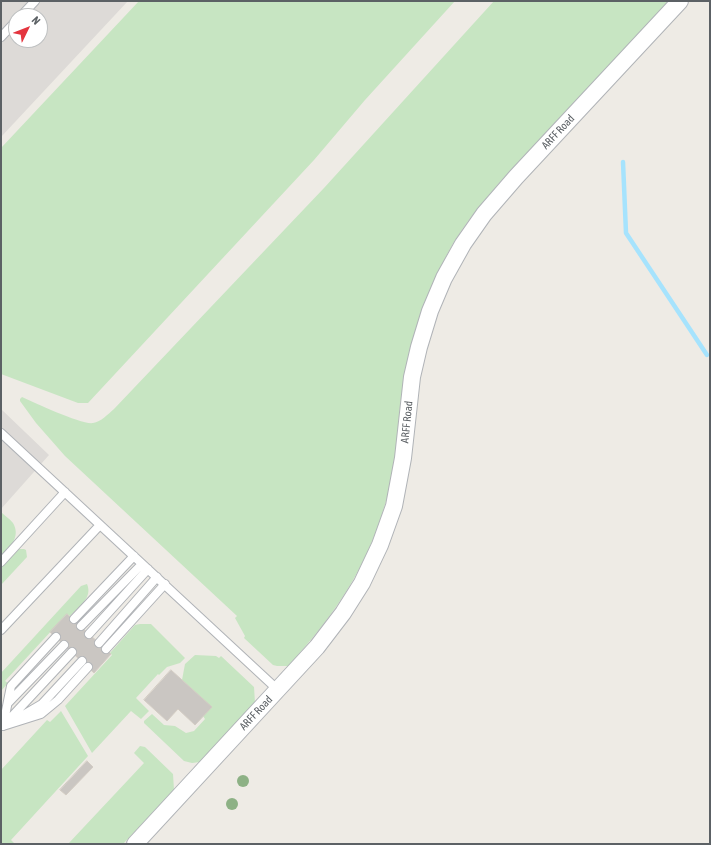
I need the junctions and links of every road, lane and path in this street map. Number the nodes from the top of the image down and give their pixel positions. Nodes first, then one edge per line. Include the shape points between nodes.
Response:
1 (680, 1) edge
2 (8, 30) edge
3 (1, 37) edge
4 (1, 433) edge
5 (65, 492) junction
6 (100, 525) junction
7 (134, 556) junction
8 (1, 562) edge
9 (145, 566) junction
10 (157, 577) junction
11 (165, 584) junction
12 (74, 619) dead end
13 (81, 626) dead end
14 (1, 630) edge
15 (89, 634) dead end
16 (56, 637) dead end
17 (99, 643) dead end
18 (64, 645) dead end
19 (106, 649) dead end
20 (72, 652) dead end
21 (82, 661) dead end
22 (88, 667) dead end
23 (278, 690) junction
24 (8, 704) junction
25 (2, 727) edge
26 (135, 844) edge

1 - 23 street, ARFF Road via 516,177 484,214 463,244 444,278 418,347 402,465 394,506 380,545 362,583 343,613 317,647
2 - 3 lane
4 - 5 lane
5 - 6 lane
5 - 8 lane
6 - 7 lane
6 - 14 lane
7 - 9 lane
7 - 12 lane
9 - 10 lane
9 - 13 lane
9 - 15 lane
10 - 11 lane
10 - 17 lane
11 - 19 lane
11 - 23 lane
16 - 24 lane via 11,686
18 - 24 lane
20 - 25 lane
21 - 25 lane via 42,704
22 - 25 lane via 58,700 41,714
23 - 26 street, ARFF Road
24 - 25 lane

